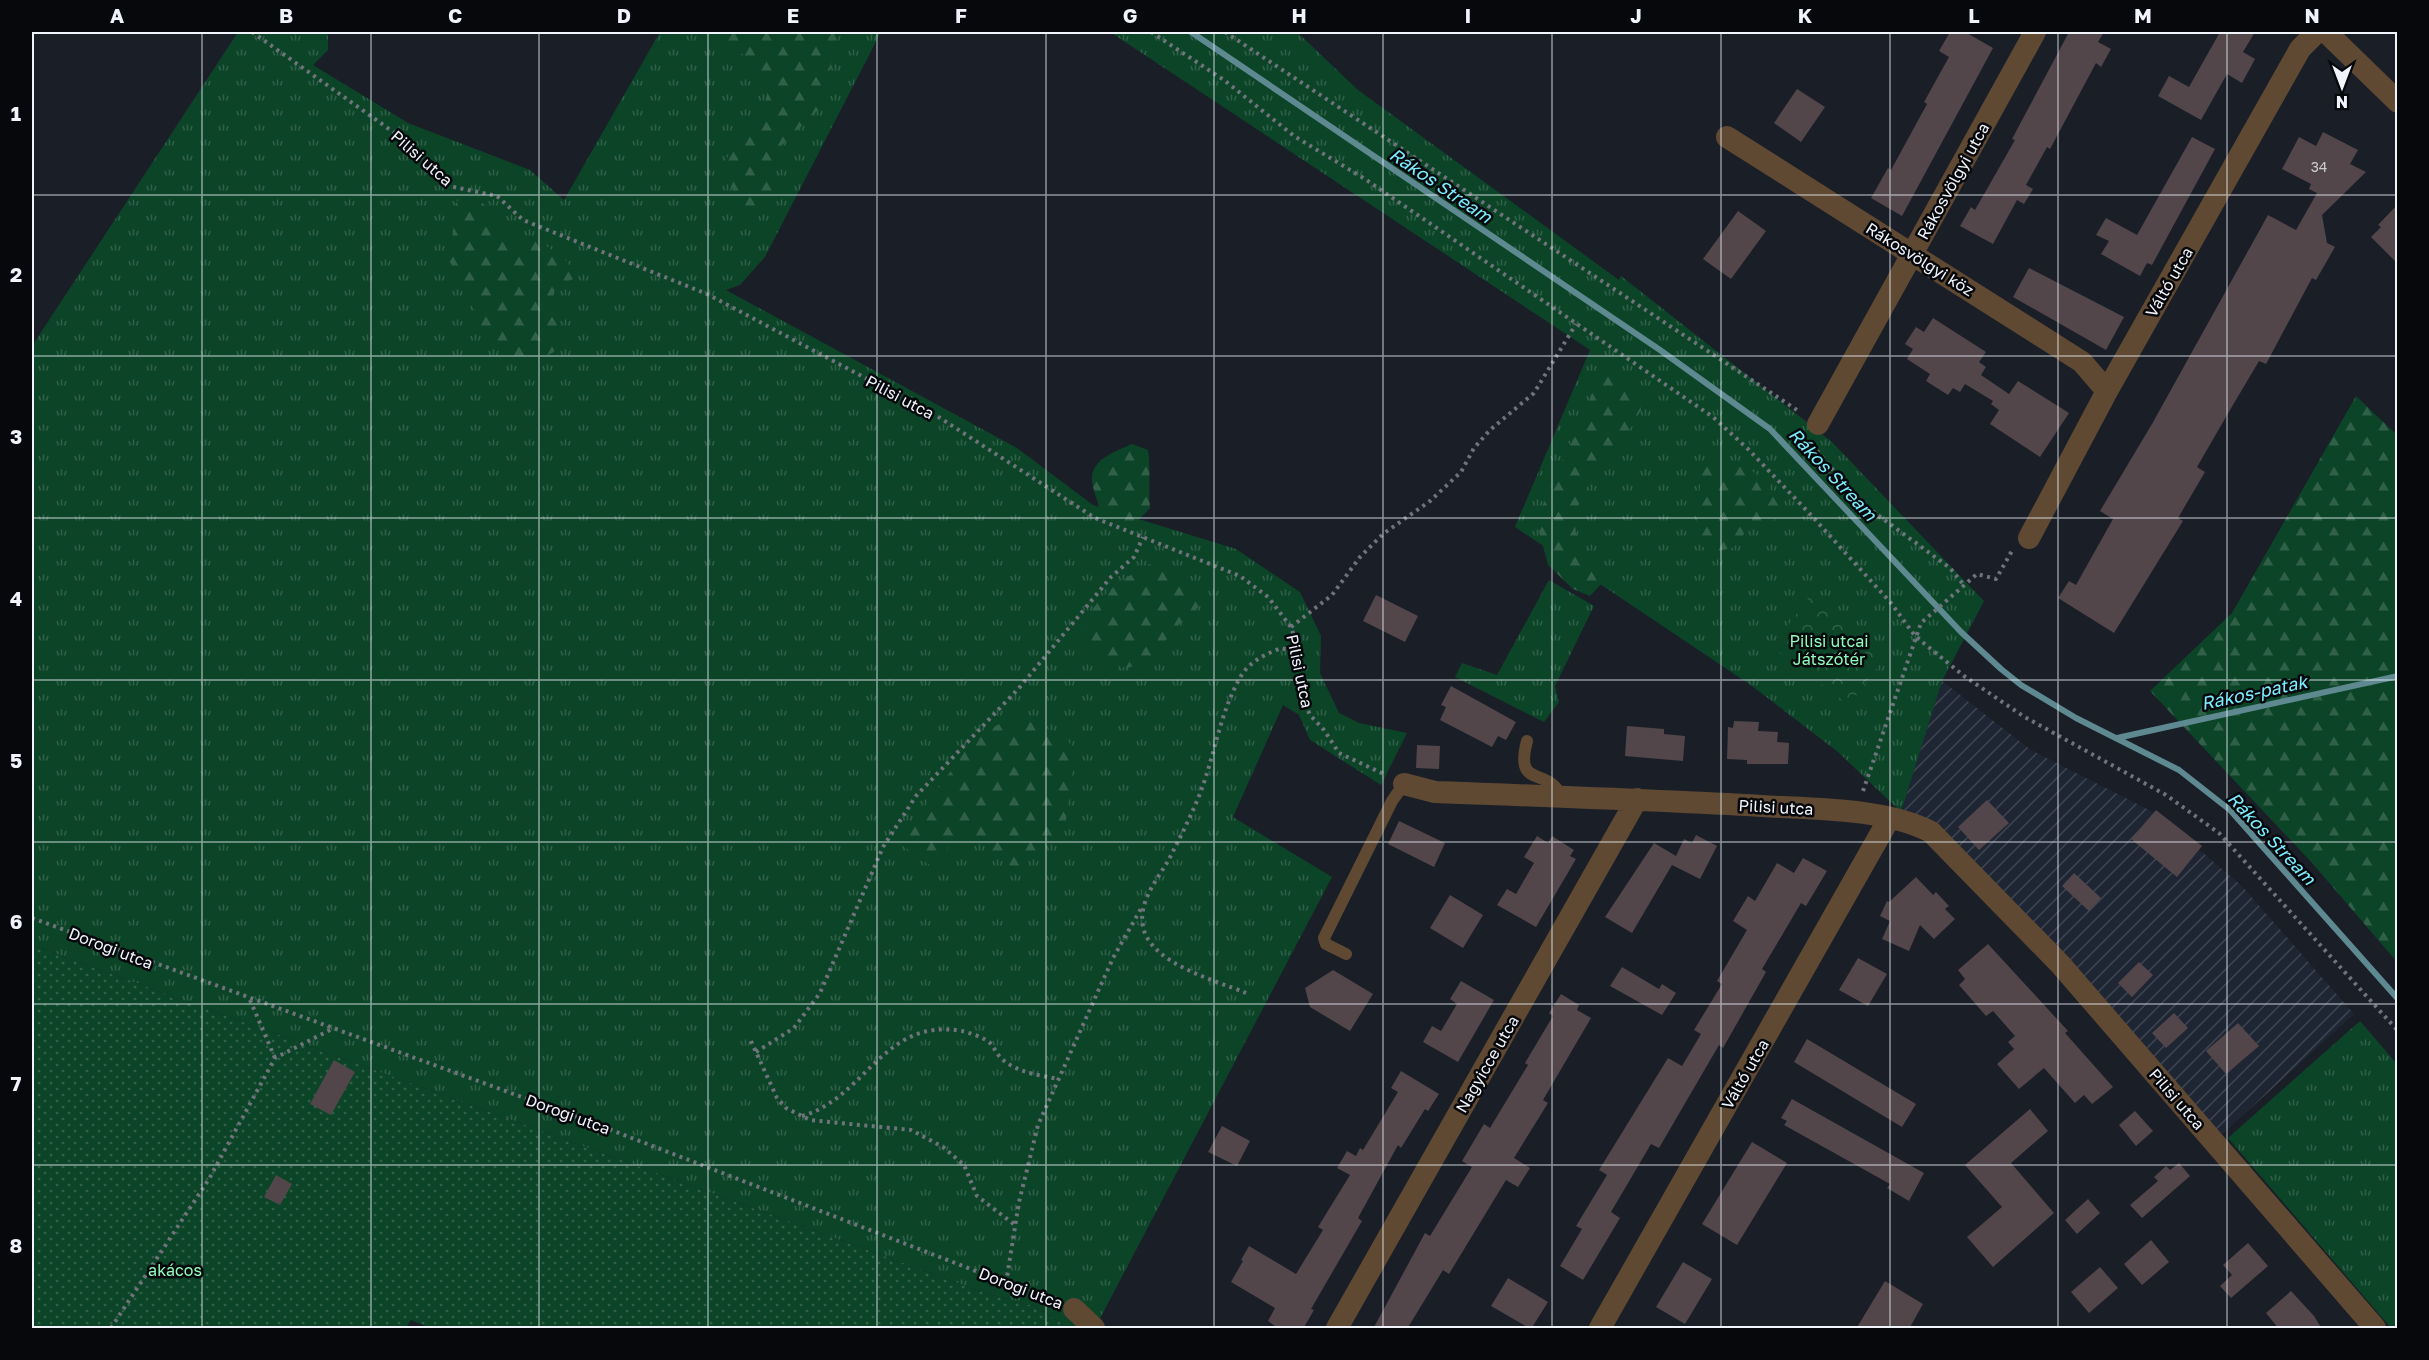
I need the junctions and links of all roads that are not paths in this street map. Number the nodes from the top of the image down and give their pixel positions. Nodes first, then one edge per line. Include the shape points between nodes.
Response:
1 (2035, 32) edge
2 (2317, 32) edge
3 (2326, 32) edge
4 (2397, 102) edge
5 (1726, 137) dead end
6 (1913, 255) junction
7 (2107, 391) junction
8 (1818, 424) road end
9 (2029, 538) road end
10 (1527, 741) dead end
11 (1404, 784) joint
12 (1561, 796) junction
13 (1637, 799) junction
14 (1889, 819) junction
15 (1346, 954) dead end
16 (1336, 1329) edge
17 (1600, 1329) edge
18 (2375, 1329) edge

1 - 6 street, Rákosvölgyi utca
2 - 7 street, Váltó utca via 2300,49
3 - 4 street
5 - 6 street, Rákosvölgyi köz
6 - 7 street, Rákosvölgyi köz via 2082,362
6 - 8 street, Rákosvölgyi utca
7 - 9 street, Váltó utca
10 - 12 lane via 1522,760 1527,771 1557,787
11 - 12 street, Pilisi utca via 1435,792
11 - 15 lane via 1324,938 1326,944
12 - 13 street, Pilisi utca
13 - 14 street, Pilisi utca via 1856,812
13 - 16 street, Nagyicce utca
14 - 17 street, Váltó utca
14 - 18 street, Pilisi utca via 1916,824 1931,832 2060,964

